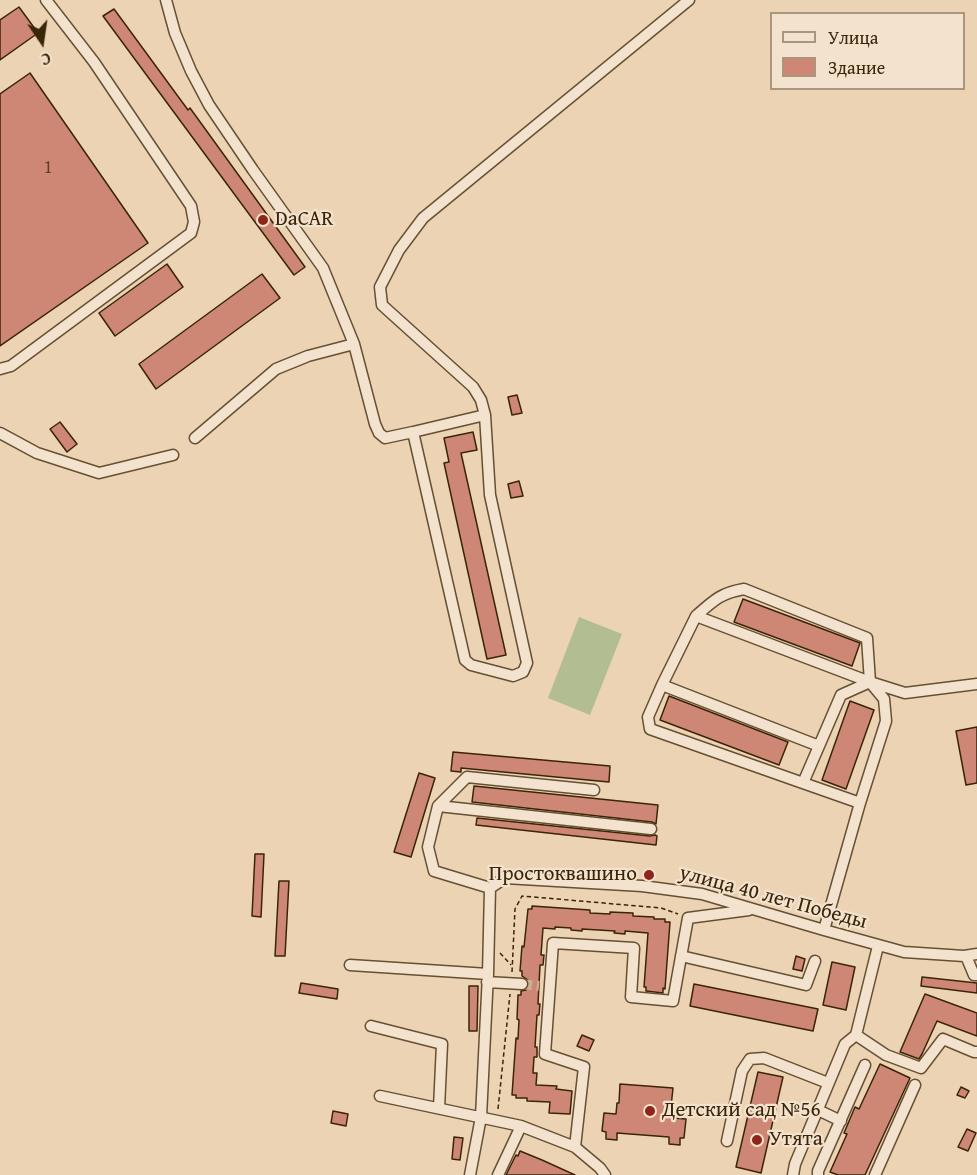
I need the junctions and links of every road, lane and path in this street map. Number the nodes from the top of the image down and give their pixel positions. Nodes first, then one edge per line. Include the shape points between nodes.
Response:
1 (46, 0) edge
2 (166, 0) edge
3 (689, 0) edge
4 (354, 344) junction
5 (0, 369) edge
6 (485, 415) junction
7 (414, 432) junction
8 (0, 433) edge
9 (195, 438) dead end
10 (173, 456) dead end
11 (696, 616) junction
12 (870, 682) junction
13 (662, 684) junction
14 (977, 684) edge
15 (819, 746) junction
16 (803, 783) junction
17 (594, 790) dead end
18 (860, 803) junction
19 (438, 806) junction
20 (651, 829) dead end
21 (490, 888) junction
22 (756, 910) junction
23 (824, 930) junction
24 (878, 946) junction
25 (495, 948) dead end
26 (972, 955) edge
27 (681, 956) junction
28 (815, 961) dead end
29 (350, 964) dead end
30 (512, 965) dead end
31 (977, 975) edge
32 (488, 978) junction
33 (522, 984) tunnel mouth
34 (539, 986) tunnel mouth
35 (551, 986) junction
36 (371, 1026) dead end
37 (856, 1035) junction
38 (977, 1052) edge
39 (865, 1065) dead end
40 (828, 1083) junction
41 (915, 1085) dead end
42 (380, 1096) dead end
43 (439, 1108) junction
44 (818, 1110) junction
45 (481, 1117) junction
46 (841, 1121) junction
47 (521, 1126) junction
48 (727, 1142) dead end
49 (575, 1147) junction
50 (600, 1172) edge
51 (470, 1175) edge
52 (498, 1175) edge
53 (793, 1175) edge
54 (818, 1175) edge
55 (875, 1175) edge

1 - 5 street via 94,62 191,206 194,222 191,233 11,366
2 - 4 street via 175,33 205,97 323,268
3 - 6 street via 423,218 399,250 380,287 382,305 473,387
4 - 7 street via 379,433 385,438
4 - 9 street via 276,369
6 - 7 street
6 - 7 street via 490,495 527,663 523,672 513,676 465,660
8 - 10 street via 37,453 99,473
11 - 12 street
11 - 12 street via 713,600 744,589 867,638
11 - 13 street
12 - 14 street via 905,693
12 - 15 street via 841,695
12 - 18 street via 884,699 885,721
13 - 15 street
13 - 16 street via 648,717 650,729
15 - 16 street
16 - 18 street
17 - 19 street via 467,777
18 - 23 street
19 - 20 street
19 - 21 street via 428,847 434,871
21 - 22 street, улица 40 лет Победы via 505,878 642,886 702,894
21 - 32 street
22 - 23 street, улица 40 лет Победы
22 - 27 street via 688,918
23 - 24 street, улица 40 лет Победы
24 - 26 street, улица 40 лет Победы via 904,952
24 - 37 street
25 - 30 path
26 - 31 street
27 - 28 street via 806,985
27 - 35 street via 673,1001 631,997 634,948 553,943
29 - 32 street
32 - 33 street
32 - 45 street
34 - 35 street
35 - 49 street via 545,1054 584,1067
36 - 43 street via 442,1044
37 - 38 street via 886,1055 921,1068 943,1040
37 - 40 street via 845,1044
39 - 46 street
40 - 44 street
40 - 48 street via 764,1059 750,1059 742,1071
41 - 55 street
42 - 43 street
43 - 45 street
44 - 46 street
44 - 53 street
45 - 47 street
45 - 51 street
46 - 54 street
47 - 49 street
47 - 52 street
49 - 50 street

